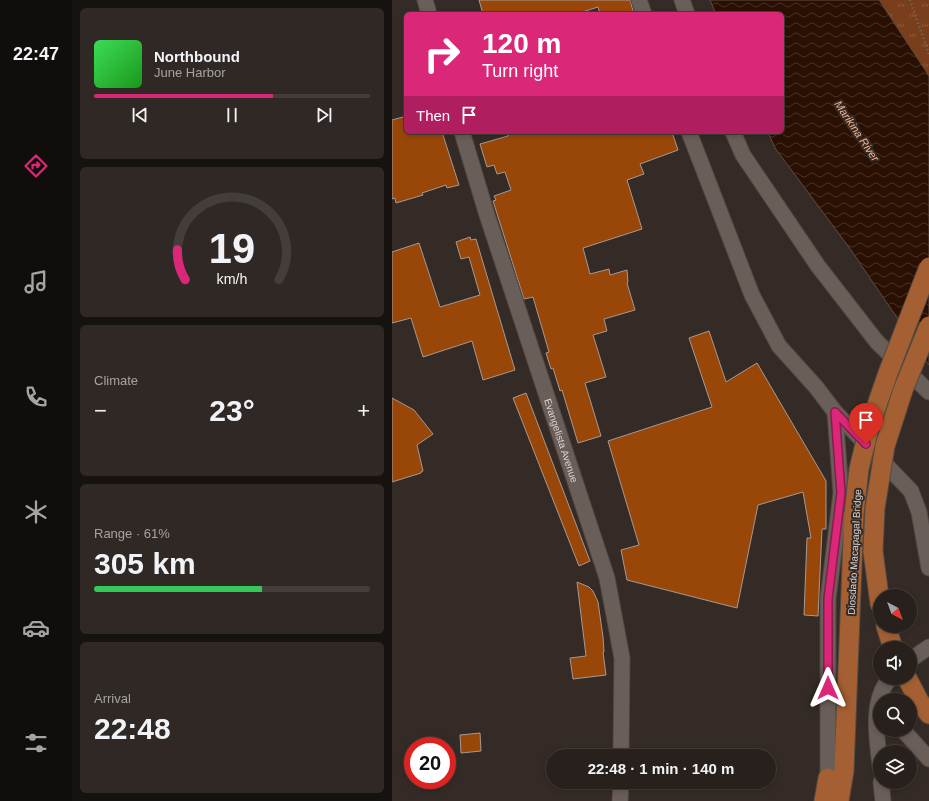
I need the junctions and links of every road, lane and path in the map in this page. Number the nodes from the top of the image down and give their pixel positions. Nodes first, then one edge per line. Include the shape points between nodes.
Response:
1 (425, 0) edge
2 (639, 0) edge
3 (682, 0) edge
4 (910, 0) edge
5 (428, 12) edge
6 (643, 12) edge
7 (686, 12) edge
8 (929, 54) edge
9 (463, 134) edge
10 (690, 134) edge
11 (734, 134) edge
12 (929, 267) edge
13 (929, 326) edge
14 (929, 392) edge
15 (835, 412) junction
16 (929, 568) edge
17 (878, 589) edge
18 (929, 647) edge
19 (917, 655) edge
20 (910, 685) edge
21 (929, 714) edge
22 (909, 737) edge
23 (621, 749) edge
24 (929, 759) edge
25 (828, 778) joint
26 (621, 789) edge
27 (882, 789) edge
28 (620, 801) edge
29 (824, 801) edge
30 (839, 801) edge
31 (883, 801) edge

1 - 5 street
2 - 6 street
3 - 7 street
4 - 8 path
9 - 23 street, Evangelista Avenue via 607,578 622,658
10 - 15 street via 752,295 779,346
11 - 14 street via 742,155 818,266 877,342
12 - 30 main road, Diosdado Macapagal Bridge, bridge via 868,428 859,469 854,514 844,771
13 - 17 main road, Diosdado Macapagal Bridge, bridge via 903,390 885,446 875,508 873,551
15 - 16 street via 911,491 919,512
15 - 25 street via 841,493 828,599
18 - 19 street
20 - 21 main road
22 - 24 street
25 - 29 main road
26 - 28 street
27 - 31 street

